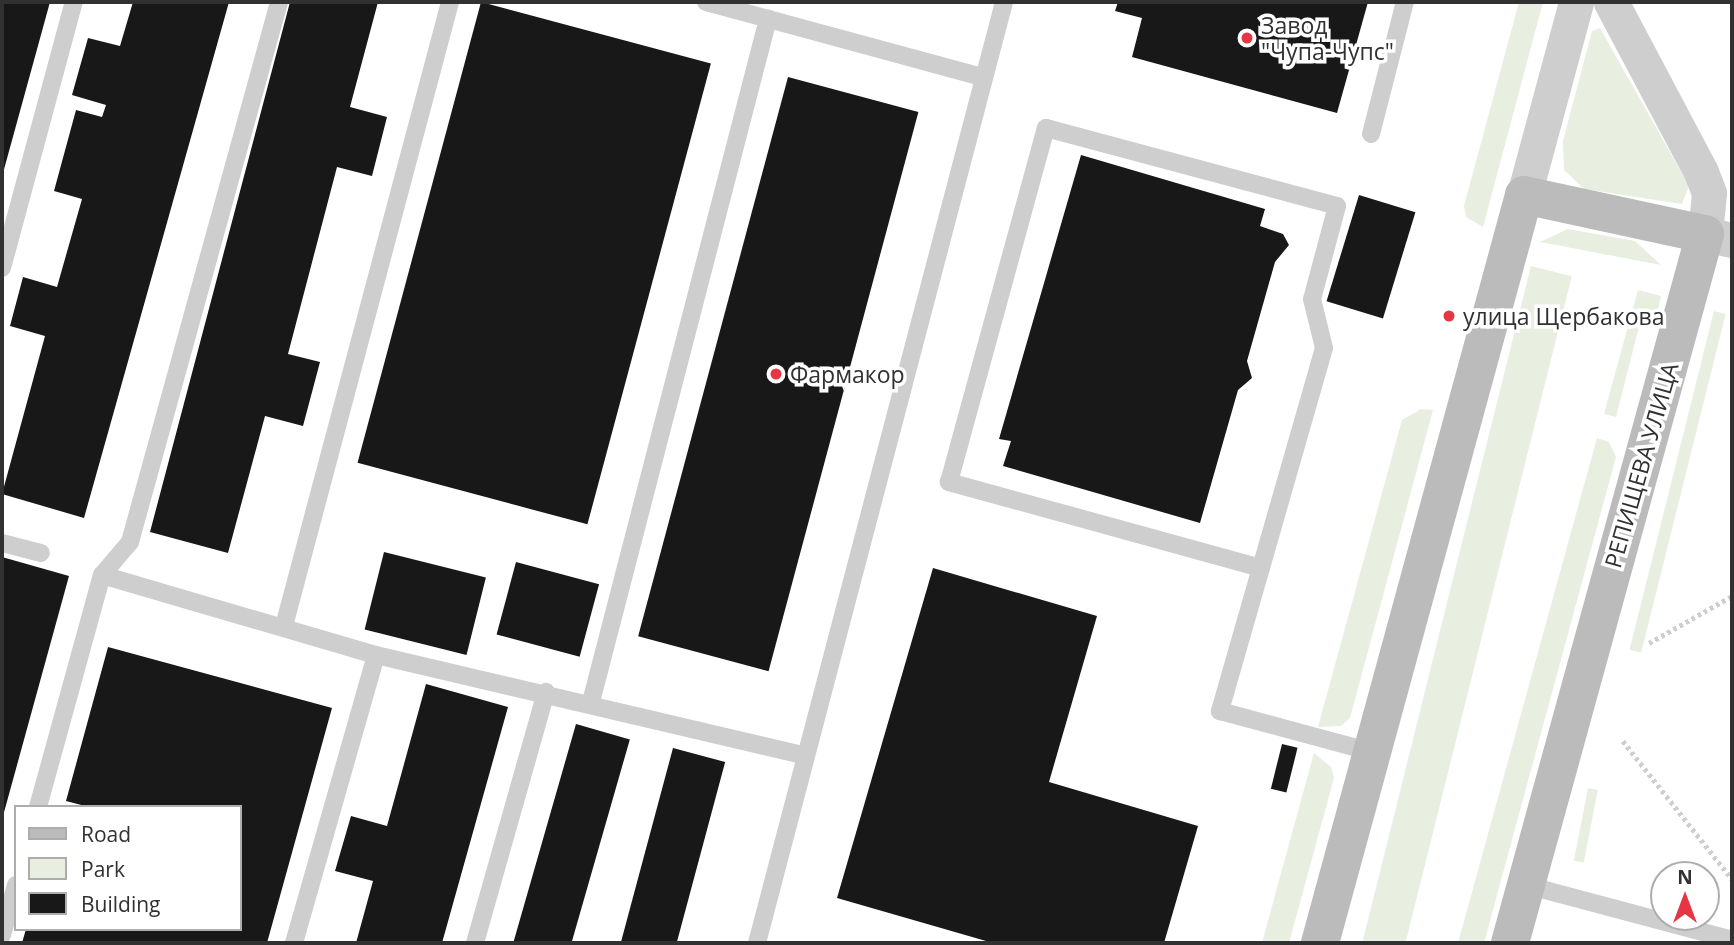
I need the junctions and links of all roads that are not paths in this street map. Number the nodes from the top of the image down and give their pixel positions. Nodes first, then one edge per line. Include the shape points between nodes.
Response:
1 (74, 2) edge
2 (279, 2) edge
3 (450, 2) edge
4 (706, 2) edge
5 (1004, 2) edge
6 (1405, 2) edge
7 (1576, 2) edge
8 (1611, 2) edge
9 (736, 6) edge
10 (768, 19) junction
11 (982, 77) junction
12 (1371, 134) dead end
13 (1524, 195) junction
14 (1719, 237) edge
15 (2, 268) edge
16 (2, 543) edge
17 (41, 553) dead end
18 (1261, 568) junction
19 (102, 575) junction
20 (284, 626) junction
21 (376, 655) junction
22 (546, 692) junction
23 (591, 702) junction
24 (1372, 752) junction
25 (802, 755) junction
26 (38, 805) edge
27 (1526, 885) junction
28 (14, 892) edge
29 (2, 935) edge
30 (1732, 940) edge
31 (294, 943) edge
32 (475, 943) edge
33 (757, 943) edge
34 (1320, 943) edge
35 (1510, 943) edge

1 - 15 lane
2 - 19 lane via 131,542
3 - 20 lane
4 - 9 lane
5 - 11 lane
6 - 12 lane
7 - 13 street
8 - 14 street, РЕПИЩЕВА УЛИЦА via 1701,172
9 - 10 lane
10 - 11 lane
10 - 23 lane
11 - 25 lane
13 - 14 street
13 - 24 street
14 - 27 street, РЕПИЩЕВА УЛИЦА
16 - 17 lane
18 - 18 lane via 1324,348 1312,299 1337,206 1046,128 949,482
18 - 24 lane via 1220,710
19 - 20 lane
19 - 26 lane
20 - 21 lane
21 - 22 lane
21 - 31 lane
22 - 23 lane
22 - 32 lane
23 - 25 lane
24 - 34 street
25 - 33 lane
27 - 30 lane
27 - 35 street, РЕПИЩЕВА УЛИЦА
28 - 29 lane

